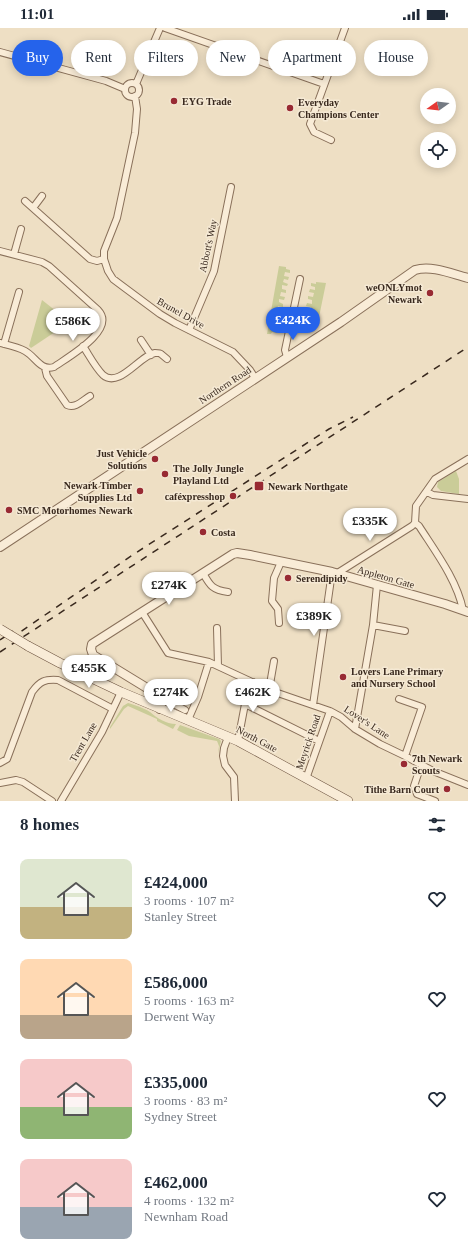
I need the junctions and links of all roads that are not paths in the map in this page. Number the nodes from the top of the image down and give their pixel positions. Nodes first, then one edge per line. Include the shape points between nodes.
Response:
1 (160, 28) edge
2 (165, 28) edge
3 (345, 28) edge
4 (0, 52) edge
5 (136, 84) junction
6 (324, 84) junction
7 (125, 89) junction
8 (135, 96) junction
9 (331, 140) dead end
10 (231, 187) dead end
11 (42, 196) dead end
12 (25, 201) dead end
13 (33, 208) junction
14 (21, 229) dead end
15 (0, 251) edge
16 (14, 254) junction
17 (104, 259) junction
18 (468, 278) edge
19 (300, 279) dead end
20 (19, 292) dead end
21 (189, 330) junction
22 (141, 340) dead end
23 (2, 344) edge
24 (83, 346) junction
25 (151, 355) junction
26 (287, 357) junction
27 (167, 359) dead end
28 (45, 368) junction
29 (255, 378) junction
30 (90, 396) dead end
31 (468, 458) edge
32 (427, 492) junction
33 (468, 499) edge
34 (415, 523) junction
35 (0, 547) edge
36 (281, 562) junction
37 (203, 573) junction
38 (334, 573) junction
39 (378, 585) junction
40 (228, 592) dead end
41 (466, 611) edge
42 (142, 612) junction
43 (279, 623) dead end
44 (374, 625) junction
45 (0, 629) edge
46 (216, 630) dead end
47 (405, 631) dead end
48 (92, 644) joint
49 (274, 661) dead end
50 (209, 662) junction
51 (218, 666) junction
52 (253, 682) junction
53 (269, 690) junction
54 (121, 692) junction
55 (399, 699) dead end
56 (246, 704) junction
57 (161, 705) junction
58 (313, 705) junction
59 (113, 709) junction
60 (185, 710) dead end
61 (330, 711) junction
62 (188, 720) junction
63 (355, 729) junction
64 (228, 737) junction
65 (238, 741) junction
66 (319, 741) junction
67 (405, 756) junction
68 (1, 763) edge
69 (421, 765) junction
70 (306, 779) junction
71 (0, 783) edge
72 (468, 785) edge
73 (52, 801) edge
74 (61, 801) edge
75 (235, 801) edge
76 (348, 801) edge
77 (435, 801) edge

1 - 5 street
2 - 6 street
3 - 6 street
4 - 7 street via 106,81
5 - 7 street via 130,83
5 - 8 street via 139,91
6 - 9 street via 310,127 317,135
7 - 8 street via 127,95
8 - 17 street via 135,133 118,218 106,246
10 - 21 street, Abbott's Way via 214,271
11 - 13 street
12 - 13 street
13 - 17 street via 90,259
14 - 16 street
15 - 16 street
16 - 24 street via 49,266 100,312 103,318 101,328
17 - 21 street, Brunel Drive via 108,271 117,282 151,308
18 - 26 street, Northern Road via 433,269 415,270
19 - 26 street via 285,350
20 - 23 street
21 - 29 street, Brunel Drive via 233,352
22 - 25 street
23 - 28 street via 24,350
24 - 25 street via 100,371 110,378 120,376
24 - 28 street via 54,367
25 - 27 street via 161,354
26 - 29 street, Northern Road
28 - 30 street via 47,376 70,407
29 - 35 street, Northern Road
31 - 32 street via 438,477
32 - 33 street
32 - 34 street via 416,506
34 - 38 street
34 - 41 street via 439,556
36 - 37 street, Appleton Gate via 237,553
36 - 38 street, Appleton Gate
36 - 43 street via 274,578 272,601 278,609
37 - 40 street via 212,587
37 - 42 street, Appleton Gate
38 - 39 street, Appleton Gate
38 - 58 street
39 - 41 street, Appleton Gate
39 - 44 street
42 - 48 street, Appleton Gate
42 - 50 street, Lover's Lane via 168,653
44 - 47 street
44 - 63 street
45 - 54 main road, bridge via 60,663
46 - 51 street
48 - 57 street, North Gate via 93,655 160,696
49 - 53 street
50 - 51 street, Lover's Lane
50 - 62 street
51 - 52 street, Lover's Lane
52 - 53 street, Lover's Lane
52 - 56 street
53 - 58 street, Lover's Lane
54 - 57 main road
54 - 59 street, Trent Lane
55 - 67 street via 422,707
56 - 65 street
56 - 66 street
57 - 60 street, North Gate via 168,701
57 - 62 main road, North Gate
58 - 61 street, Lover's Lane
59 - 68 street via 58,680 48,679 37,685 32,692 7,759
59 - 74 street, Trent Lane
61 - 63 street, Lover's Lane
61 - 66 street, Meyrick Road
62 - 64 main road, North Gate
63 - 67 street, Lover's Lane
64 - 65 main road, North Gate
64 - 75 street via 223,756 225,765 234,777
65 - 70 main road, North Gate
66 - 70 street, Meyrick Road
67 - 69 street, Lover's Lane
69 - 72 street, Lover's Lane
69 - 77 street via 414,786 417,794
70 - 76 main road, North Gate
71 - 73 street via 16,780 23,782

